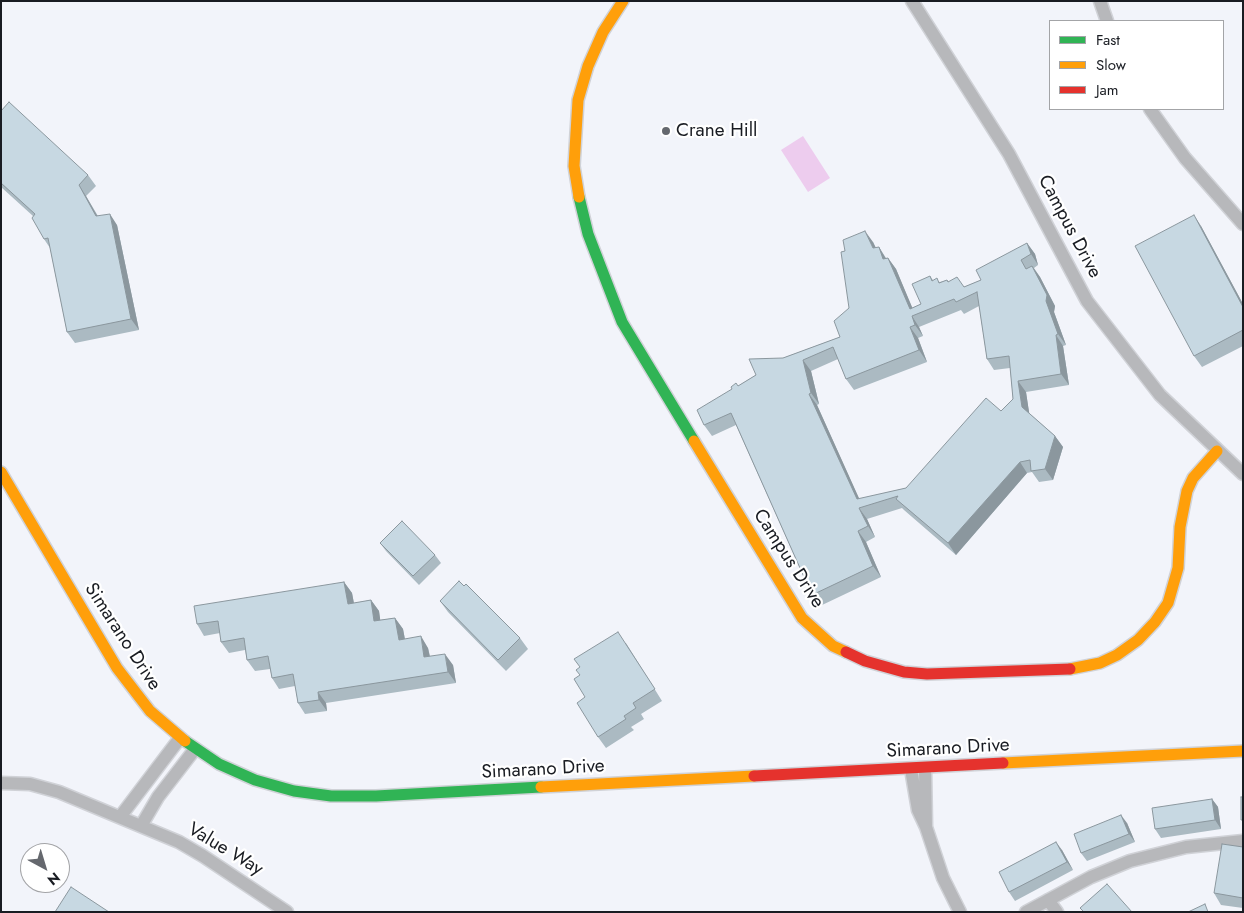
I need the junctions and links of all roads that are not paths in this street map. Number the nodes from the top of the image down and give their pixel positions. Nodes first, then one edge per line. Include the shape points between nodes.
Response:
1 (623, 1) edge
2 (912, 1) edge
3 (1100, 1) edge
4 (1107, 20) edge
5 (1151, 110) edge
6 (1243, 224) edge
7 (1217, 451) junction
8 (1, 472) edge
9 (1243, 474) edge
10 (180, 738) junction
11 (195, 749) junction
12 (1243, 751) edge
13 (925, 768) junction
14 (911, 769) junction
15 (1, 783) edge
16 (120, 817) junction
17 (140, 826) junction
18 (926, 827) junction
19 (1243, 841) edge
20 (1048, 900) junction
21 (287, 912) edge
22 (960, 912) edge
23 (1026, 912) edge
24 (1058, 912) edge

1 - 7 street, Campus Drive via 603,32 578,100 574,166 588,234 622,322 802,618 833,646 865,661 904,672 927,674 1074,669 1117,655 1138,640 1168,603 1178,568 1180,527 1187,490 1193,478
2 - 7 street, Campus Drive via 1009,154 1087,301 1160,395
3 - 4 street
5 - 6 street via 1185,158
7 - 9 street, Campus Drive
8 - 10 street, Simarano Drive via 117,668 150,711
10 - 11 street, Simarano Drive
10 - 16 street
11 - 14 street, Simarano Drive via 232,771 261,782 294,791 344,796
11 - 17 street
12 - 13 street, Simarano Drive
13 - 14 street, Simarano Drive
13 - 18 street
14 - 18 street via 915,803
15 - 16 street, Value Way via 51,789
16 - 17 street, Value Way
17 - 21 street, Value Way via 197,852
18 - 22 street via 942,878
19 - 20 street via 1186,847 1138,858 1103,871
20 - 23 street
20 - 24 street

